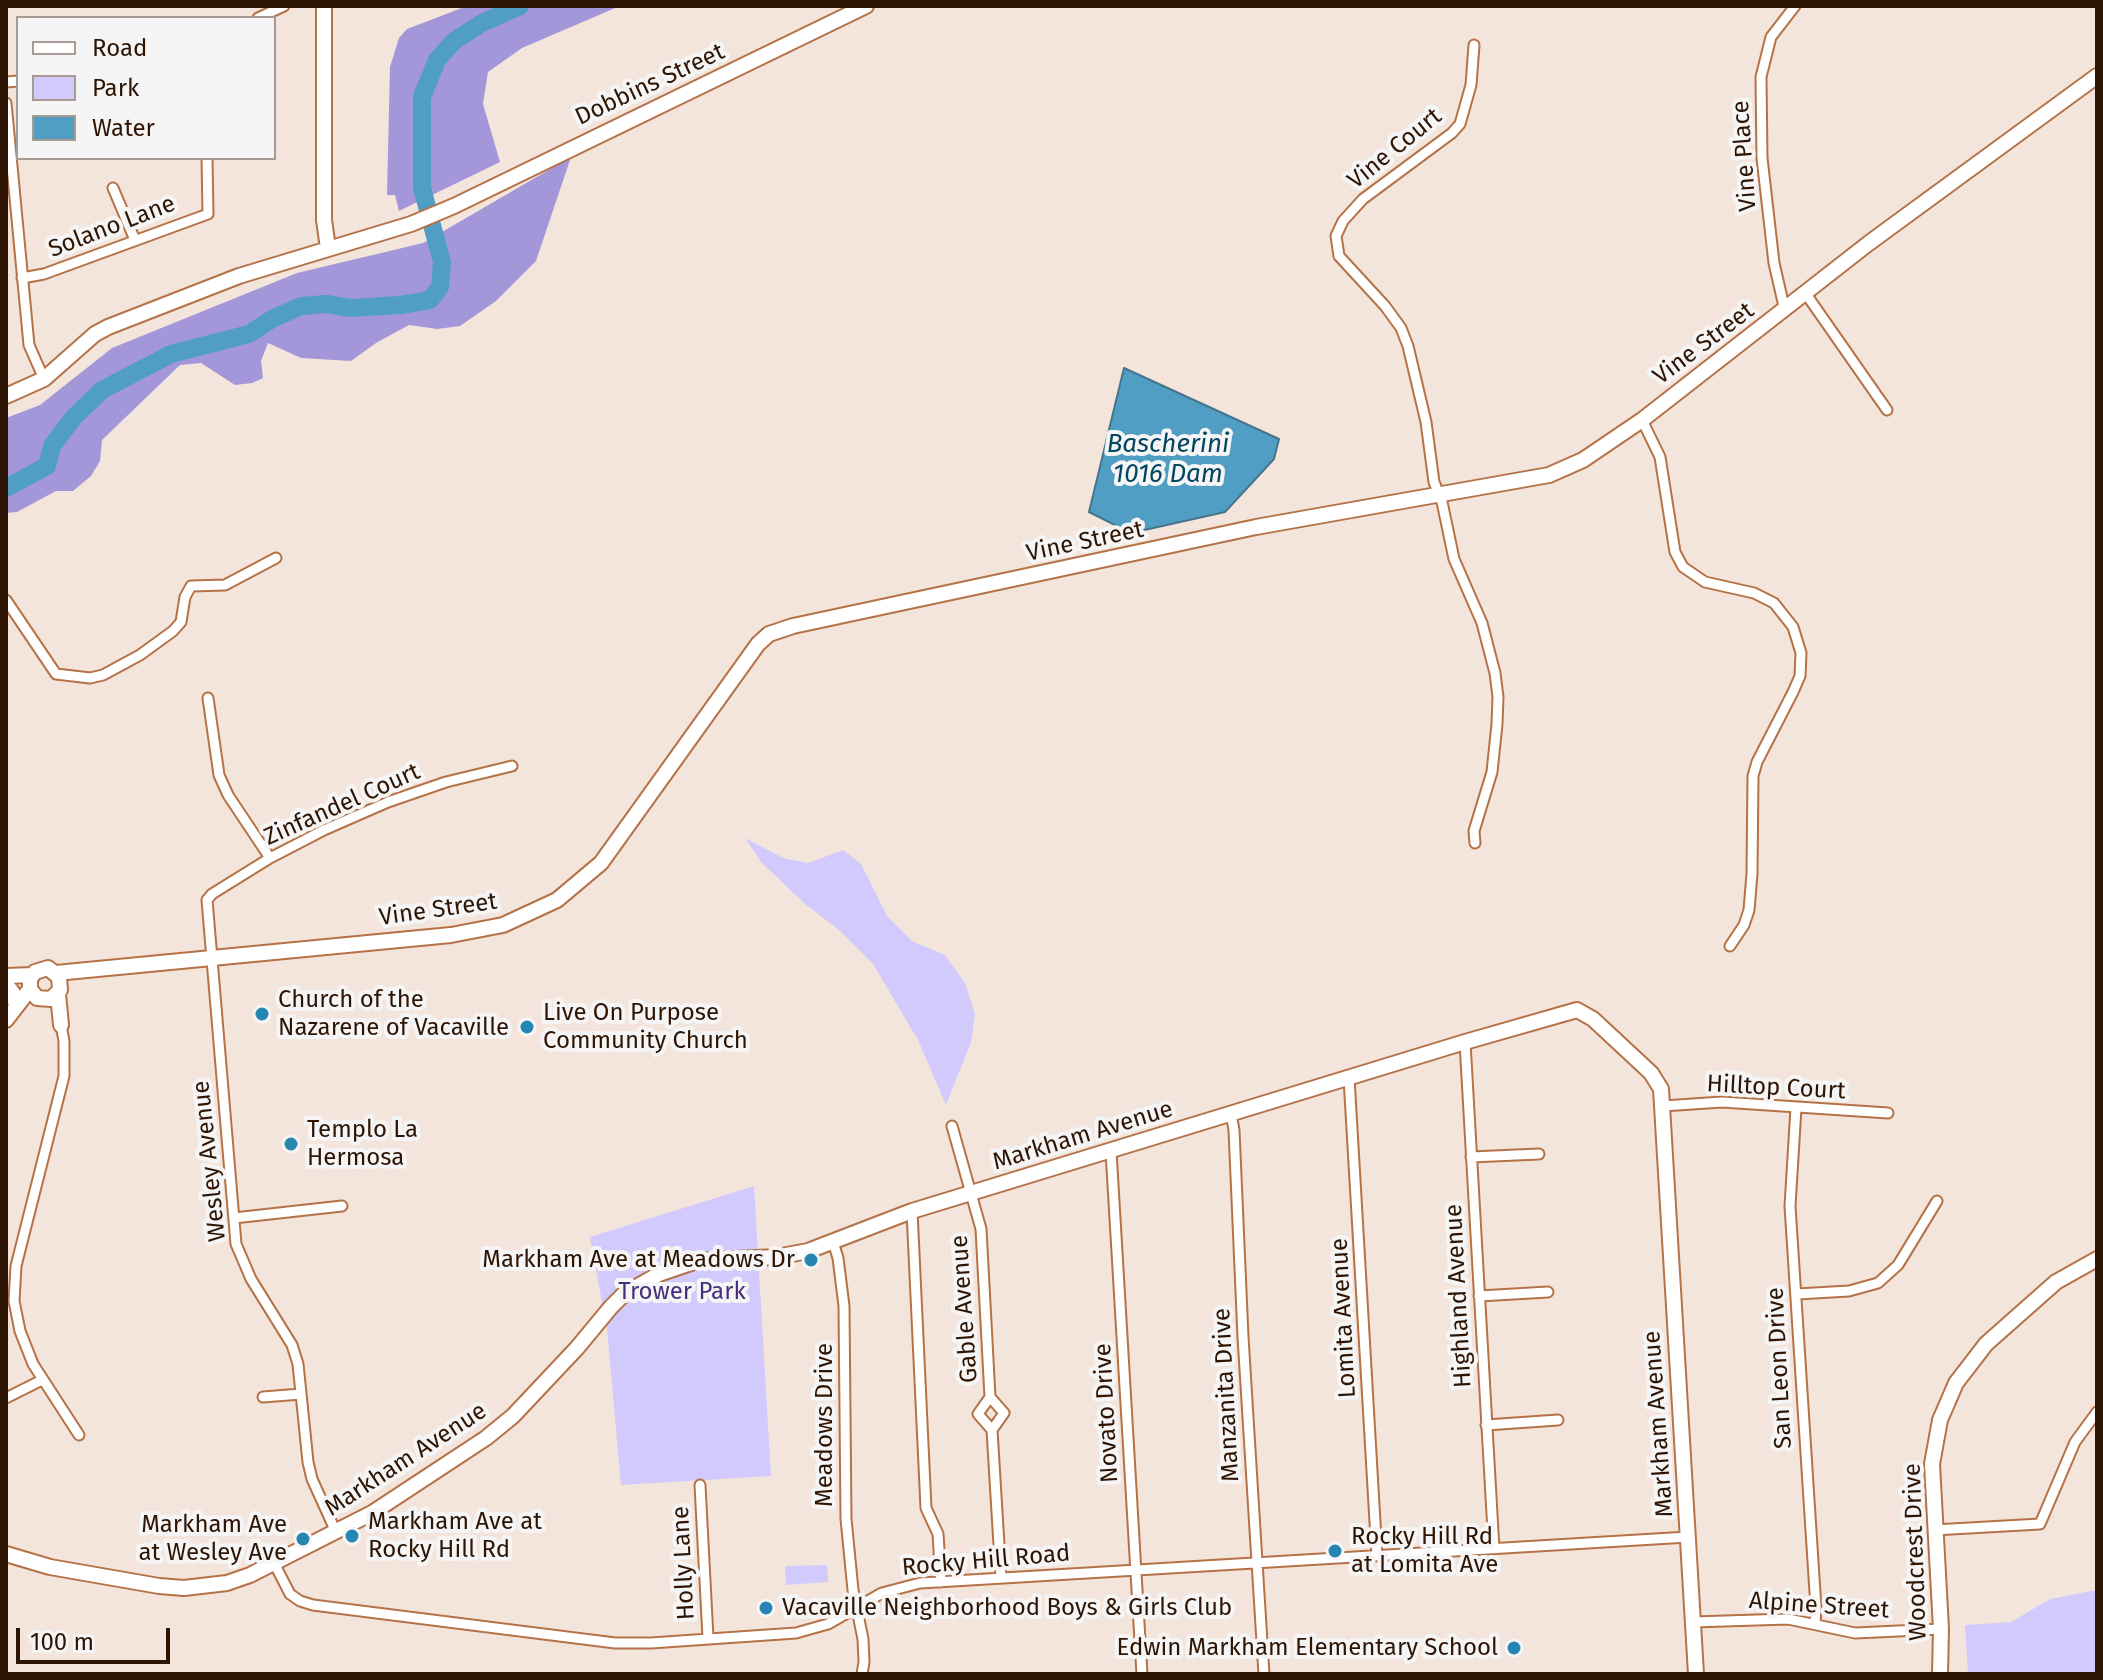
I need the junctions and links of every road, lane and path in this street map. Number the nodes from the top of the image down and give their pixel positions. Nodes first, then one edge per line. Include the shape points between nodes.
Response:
1 (284, 6) edge
2 (324, 6) edge
3 (866, 6) edge
4 (1795, 6) edge
5 (262, 16) edge
6 (1474, 45) dead end
7 (2097, 76) edge
8 (6, 103) edge
9 (207, 160) edge
10 (113, 188) dead end
11 (135, 240) junction
12 (328, 248) junction
13 (22, 278) junction
14 (1806, 294) junction
15 (1785, 311) junction
16 (44, 379) junction
17 (6, 396) edge
18 (1887, 410) dead end
19 (1642, 420) junction
20 (1438, 493) junction
21 (276, 558) dead end
22 (6, 600) edge
23 (208, 698) dead end
24 (512, 766) dead end
25 (1475, 843) dead end
26 (270, 858) junction
27 (1730, 946) dead end
28 (210, 957) junction
29 (6, 981) edge
30 (44, 987) junction
31 (16, 1006) junction
32 (6, 1020) edge
33 (61, 1025) joint
34 (1465, 1042) junction
35 (1349, 1078) junction
36 (1663, 1106) junction
37 (1796, 1108) junction
38 (1888, 1113) dead end
39 (1231, 1114) junction
40 (952, 1126) dead end
41 (1111, 1151) junction
42 (1539, 1154) dead end
43 (1471, 1157) junction
44 (971, 1193) junction
45 (1937, 1201) dead end
46 (342, 1206) dead end
47 (912, 1211) junction
48 (234, 1218) junction
49 (833, 1242) junction
50 (2097, 1259) edge
51 (1548, 1292) dead end
52 (1797, 1294) junction
53 (1479, 1296) junction
54 (42, 1380) junction
55 (301, 1394) junction
56 (263, 1397) dead end
57 (990, 1397) junction
58 (6, 1398) edge
59 (2097, 1412) edge
60 (1558, 1420) dead end
61 (1486, 1425) junction
62 (992, 1430) junction
63 (79, 1435) dead end
64 (700, 1485) dead end
65 (1934, 1530) junction
66 (336, 1532) junction
67 (1688, 1537) junction
68 (1494, 1549) junction
69 (6, 1554) edge
70 (1377, 1556) junction
71 (274, 1563) junction
72 (1258, 1563) junction
73 (1136, 1570) junction
74 (1001, 1578) junction
75 (941, 1582) junction
76 (857, 1608) junction
77 (1693, 1622) junction
78 (1815, 1624) junction
79 (1941, 1629) junction
80 (708, 1638) junction
81 (862, 1674) edge
82 (1142, 1674) edge
83 (1264, 1674) edge
84 (1696, 1674) edge
85 (1940, 1674) edge

1 - 5 street
2 - 12 street
3 - 12 street, Dobbins Street via 454,206
4 - 15 street, Vine Place via 1771,37 1761,77 1762,158
6 - 20 street, Vine Court via 1471,85 1460,124 1363,199 1336,236 1339,256 1401,328
7 - 14 street, Vine Street
8 - 13 street
9 - 11 street, Solano Lane via 208,214
10 - 11 street
11 - 13 street, Solano Lane
12 - 16 street via 108,327
13 - 16 street via 29,345
14 - 15 street, Vine Street
14 - 18 street
15 - 19 street, Vine Street
16 - 17 street
19 - 20 street, Vine Street via 1583,460 1549,475
19 - 27 street via 1660,457 1675,552 1683,567 1705,582 1774,603 1793,627 1801,653 1800,676 1753,776 1749,910
20 - 25 street, Vine Court via 1458,571 1482,623 1498,697 1492,772
20 - 28 street, Vine Street via 1256,527 769,634 614,848 583,880 547,905 474,932
21 - 22 street via 225,585 191,586 181,622 173,631 140,655 90,678 56,674
23 - 26 street via 219,775
24 - 26 street, Zinfandel Court via 388,802
26 - 28 street, Zinfandel Court via 207,900
28 - 30 street, Vine Street via 89,969
28 - 48 street, Wesley Avenue
29 - 30 street, Vine Street
29 - 31 street
30 - 31 street
30 - 32 street
30 - 33 street
31 - 32 street
33 - 54 street via 64,1076 14,1283 20,1331
34 - 35 street, Markham Avenue
34 - 36 street, Markham Avenue via 1568,1011 1586,1013 1651,1073
34 - 43 street, Highland Avenue
35 - 39 street, Markham Avenue
35 - 70 street, Lomita Avenue
36 - 37 street, Hilltop Court via 1722,1102
36 - 67 street, Markham Avenue
37 - 38 street, Hilltop Court
37 - 52 street, San Leon Drive via 1790,1206
39 - 41 street, Markham Avenue
39 - 72 street, Manzanita Drive
40 - 44 street, Gable Avenue
41 - 44 street, Markham Avenue
41 - 73 street, Novato Drive
42 - 43 street
43 - 53 street, Highland Avenue
44 - 47 street, Markham Avenue
44 - 57 street, Gable Avenue via 981,1229
45 - 52 street via 1898,1265 1878,1283 1849,1291
46 - 48 street
47 - 49 street, Markham Avenue
47 - 75 street via 926,1508 938,1534
48 - 55 street, Wesley Avenue via 241,1259 292,1345
49 - 66 street, Markham Avenue via 776,1257 697,1261 641,1283 611,1307 486,1438
49 - 76 street, Meadows Drive via 844,1306 846,1519
50 - 65 street, Woodcrest Drive via 2039,1296 1986,1344 1956,1383 1935,1443
51 - 53 street
52 - 78 street, San Leon Drive
53 - 61 street, Highland Avenue
54 - 58 street
54 - 63 street
55 - 56 street
55 - 66 street, Wesley Avenue via 312,1479
57 - 62 street, Gable Avenue via 978,1414
57 - 62 street, Gable Avenue via 1004,1413
59 - 65 street via 2075,1442 2040,1524
60 - 61 street
61 - 68 street, Highland Avenue
62 - 74 street, Gable Avenue
64 - 80 street, Holly Lane
65 - 79 street, Woodcrest Drive
66 - 71 street, Markham Avenue
67 - 68 street, Rocky Hill Road
67 - 77 street, Markham Avenue
68 - 70 street, Rocky Hill Road
69 - 71 street, Markham Avenue via 50,1567 184,1588 227,1583
70 - 72 street, Rocky Hill Road
71 - 80 street, Rocky Hill Road via 290,1594 313,1605 615,1643
72 - 73 street, Rocky Hill Road
72 - 83 street, Manzanita Drive
73 - 74 street, Rocky Hill Road
73 - 82 street, Novato Drive
74 - 75 street, Rocky Hill Road
75 - 76 street, Rocky Hill Road via 901,1586
76 - 80 street, Rocky Hill Road via 796,1633
76 - 81 street, Meadows Drive
77 - 78 street, Alpine Street via 1788,1619
77 - 84 street, Markham Avenue
78 - 79 street, Alpine Street via 1855,1633
79 - 85 street, Woodcrest Drive

